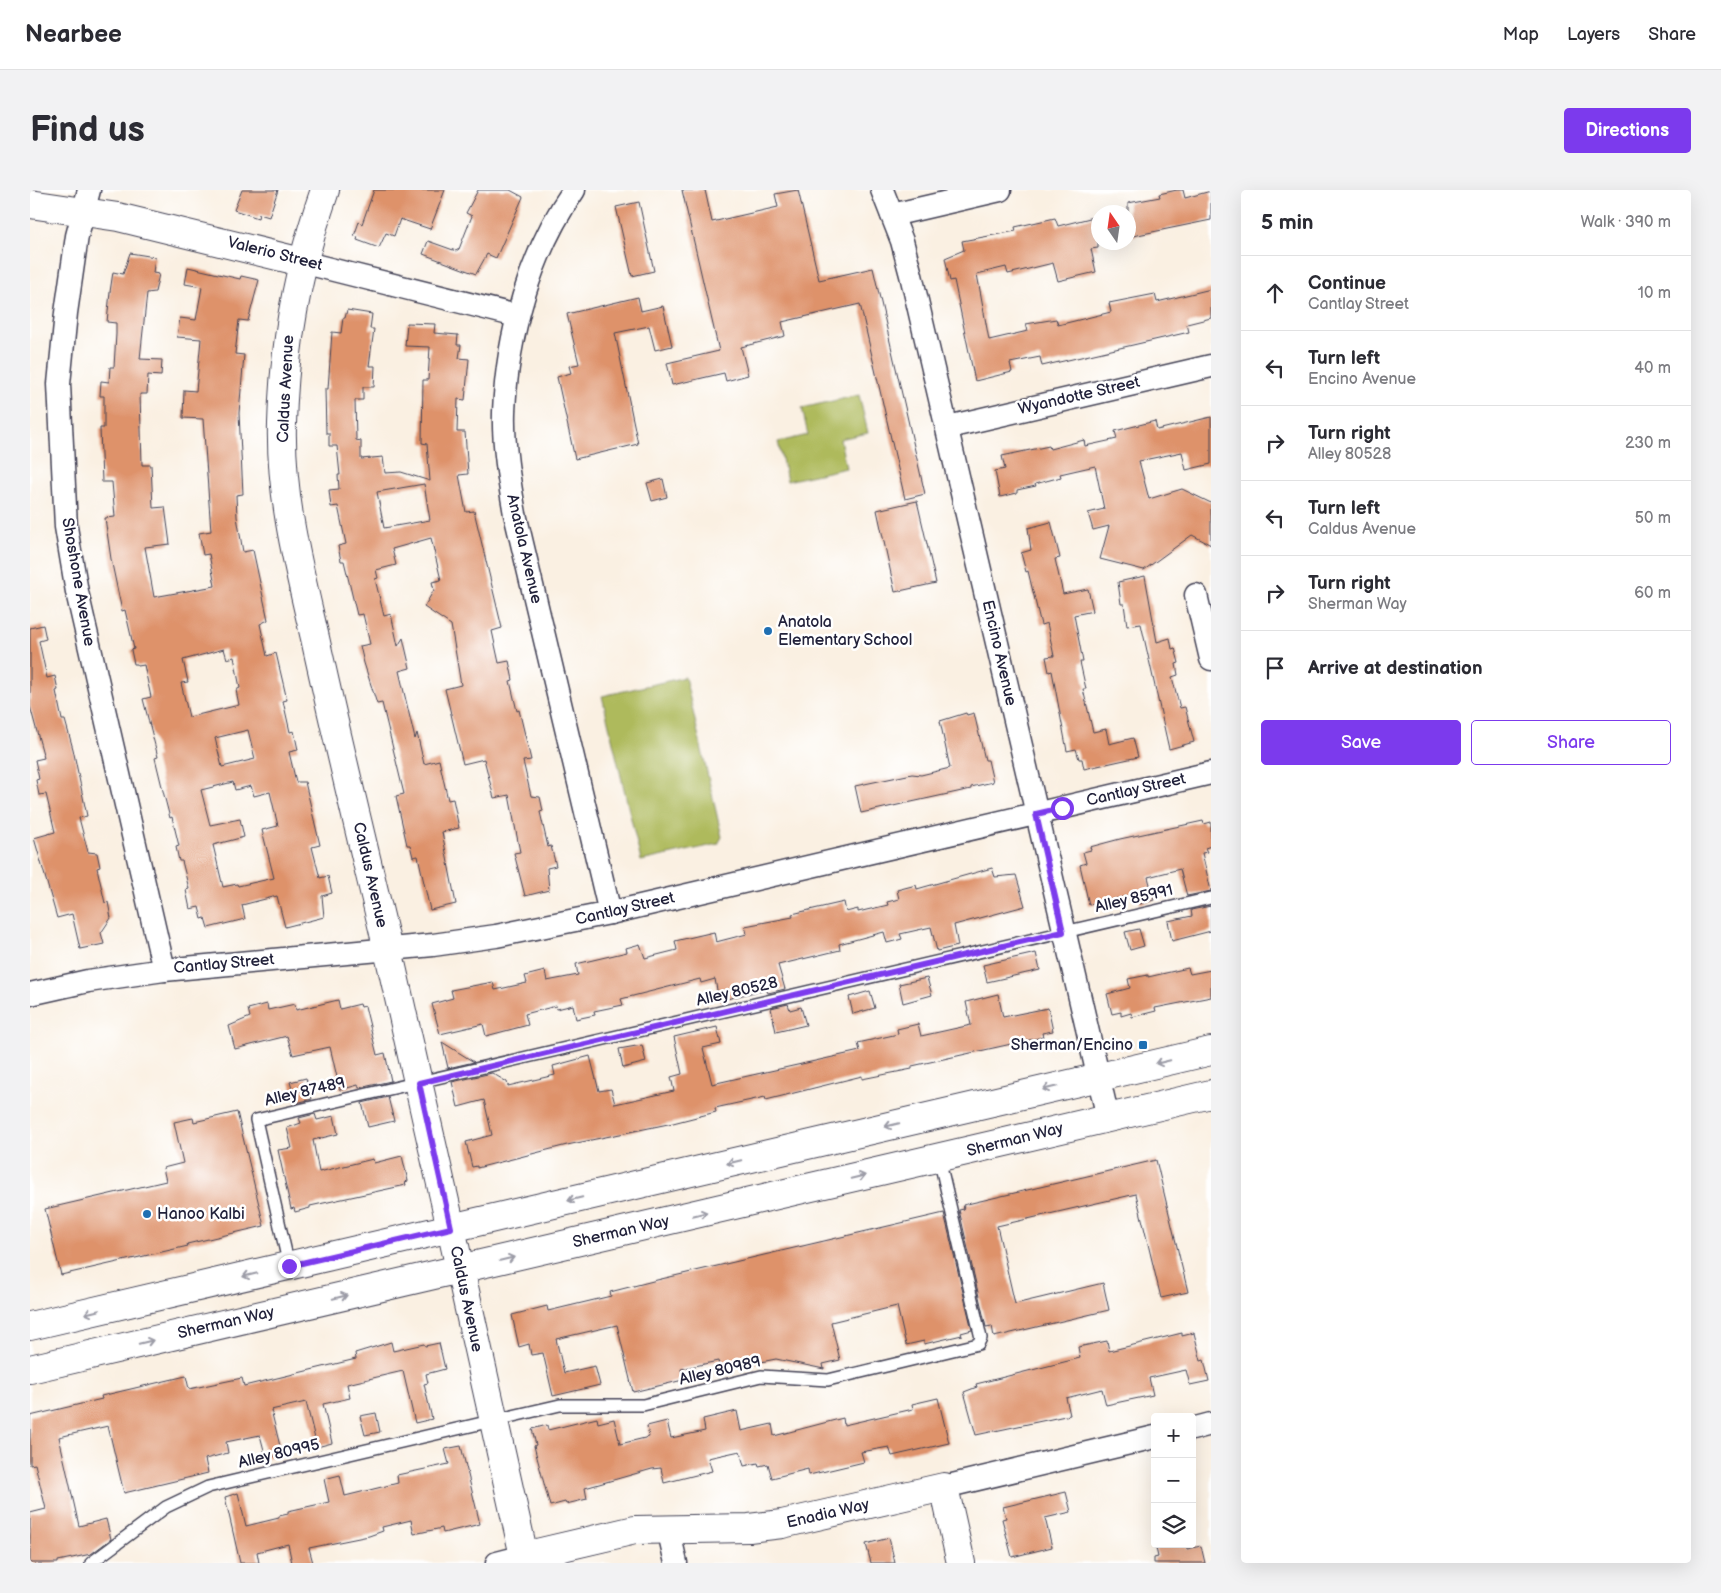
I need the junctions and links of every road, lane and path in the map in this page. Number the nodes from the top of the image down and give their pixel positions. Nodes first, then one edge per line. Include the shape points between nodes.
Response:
1 (325, 190) edge
2 (574, 190) edge
3 (882, 190) edge
4 (1000, 190) edge
5 (86, 200) edge
6 (30, 204) edge
7 (892, 215) junction
8 (302, 262) junction
9 (517, 316) junction
10 (1211, 366) edge
11 (948, 427) junction
12 (1196, 595) dead end
13 (1211, 659) edge
14 (1211, 773) edge
15 (1036, 814) junction
16 (1211, 898) edge
17 (610, 913) junction
18 (1063, 932) junction
19 (388, 949) junction
20 (164, 970) junction
21 (30, 994) edge
22 (1211, 1051) edge
23 (1098, 1077) junction
24 (419, 1083) junction
25 (1211, 1094) edge
26 (1108, 1118) junction
27 (939, 1158) junction
28 (451, 1228) junction
29 (289, 1266) junction
30 (460, 1270) junction
31 (30, 1326) edge
32 (30, 1369) edge
33 (494, 1420) junction
34 (1211, 1424) edge
35 (1196, 1427) edge
36 (1151, 1438) edge
37 (944, 1487) junction
38 (668, 1528) junction
39 (524, 1556) junction
40 (91, 1563) edge
41 (497, 1563) edge
42 (676, 1563) edge
43 (961, 1563) edge

1 - 8 main road, Caldus Avenue
2 - 9 street, Anatola Avenue via 542,248
3 - 7 street, Encino Avenue
4 - 7 street
5 - 6 main road, Valerio Street
5 - 8 main road, Valerio Street
5 - 20 street, Shoshone Avenue via 66,313 59,384 66,527
7 - 11 street, Encino Avenue via 911,275
8 - 9 street, Valerio Street
8 - 19 main road, Caldus Avenue via 292,311 286,369 282,426 285,485 296,555
9 - 17 street, Anatola Avenue via 504,412 507,464 515,514
10 - 11 street, Wyandotte Street
11 - 15 street, Encino Avenue
12 - 13 street
14 - 15 street, Cantlay Street
15 - 17 street, Cantlay Street
15 - 18 street, Encino Avenue
16 - 18 lane, Alley 85991
17 - 19 street, Cantlay Street via 496,936
18 - 23 street, Encino Avenue
18 - 24 lane, Alley 80528
19 - 20 street, Cantlay Street
19 - 24 main road, Caldus Avenue
20 - 21 street, Cantlay Street via 88,981
22 -> 23 main road
23 - 26 street, Encino Avenue
23 -> 28 main road
24 - 28 main road, Caldus Avenue
24 - 29 lane, Alley 87489 via 256,1120
25 - 26 main road, Sherman Way
26 - 27 main road, Sherman Way
30 -> 27 main road, Sherman Way
27 - 33 lane, Alley 80989 via 981,1338 978,1344 828,1380 761,1376 643,1405 569,1404
28 - 29 main road
28 - 30 main road, Caldus Avenue
29 -> 31 main road
32 -> 30 main road, Sherman Way
30 - 33 main road, Caldus Avenue
33 - 39 main road, Caldus Avenue
33 - 40 lane, Alley 80995 via 208,1487 166,1507
34 - 35 street
36 - 37 street, Enadia Way
37 - 38 main road, Enadia Way via 782,1524 749,1528
37 - 43 main road
38 - 39 main road, Enadia Way via 635,1530
38 - 42 street
39 - 41 street, Enadia Way

